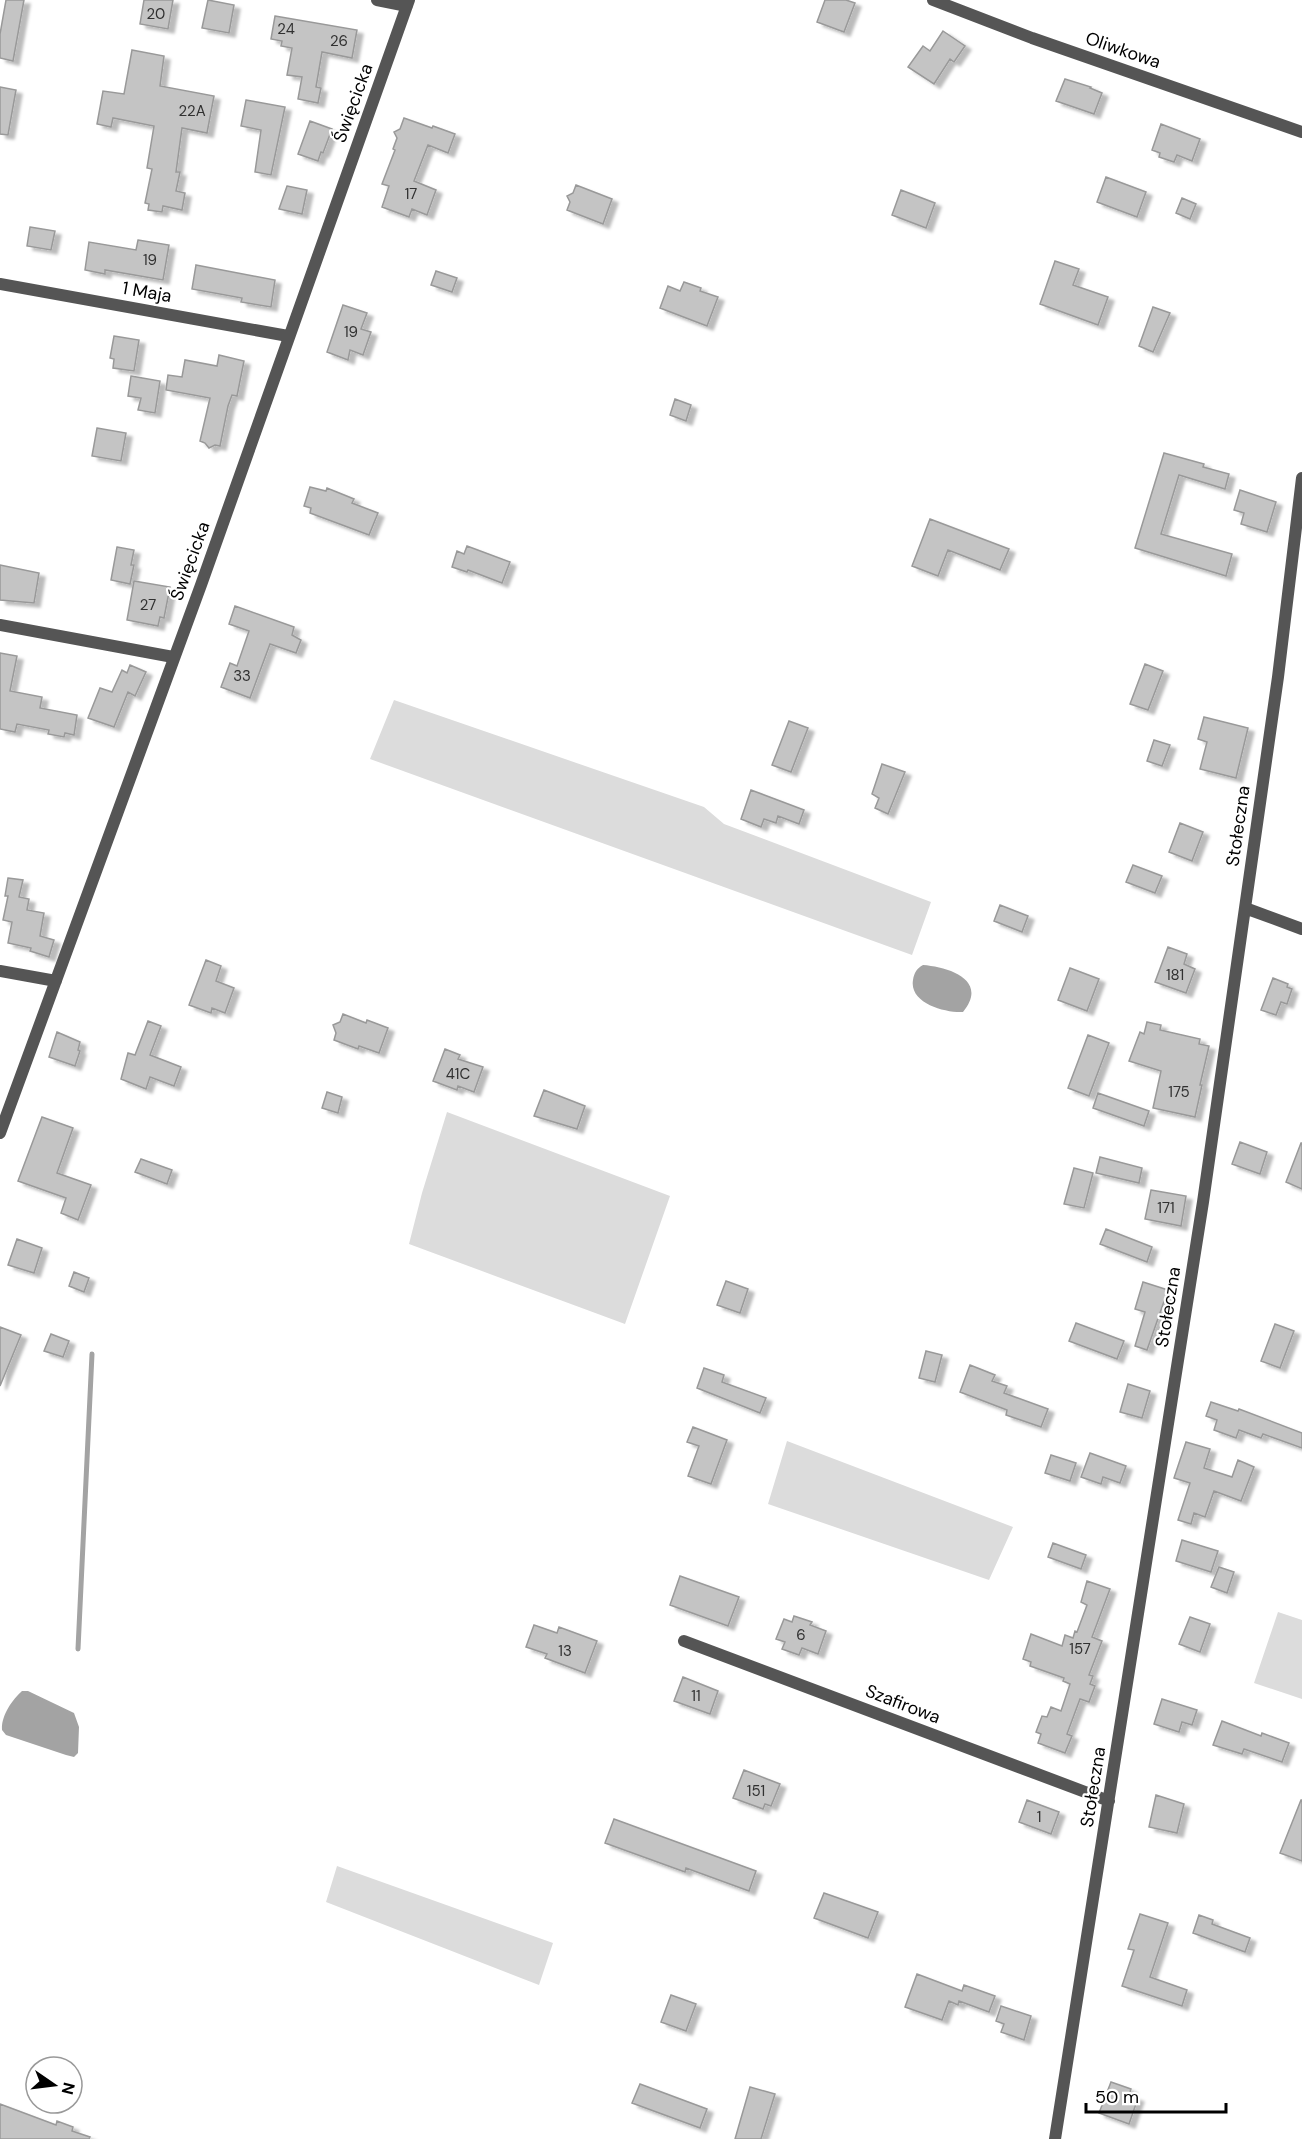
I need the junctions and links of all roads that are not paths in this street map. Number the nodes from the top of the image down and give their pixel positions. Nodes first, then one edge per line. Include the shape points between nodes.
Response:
1 (377, 0) edge
2 (933, 0) edge
3 (408, 3) edge
4 (1302, 132) edge
5 (0, 284) edge
6 (288, 336) junction
7 (1302, 478) edge
8 (0, 625) edge
9 (173, 657) junction
10 (1245, 908) junction
11 (1302, 929) edge
12 (0, 971) edge
13 (56, 981) junction
14 (0, 1133) edge
15 (684, 1641) dead end
16 (1109, 1801) junction
17 (1055, 2139) edge

1 - 3 street
2 - 4 street, Oliwkowa
3 - 6 street, Święcicka
5 - 6 street, 1 Maja
6 - 9 street, Święcicka
7 - 10 street, Stołeczna
8 - 9 street
9 - 13 street, Święcicka
10 - 11 street
10 - 16 street, Stołeczna
12 - 13 street
13 - 14 street, Święcicka
15 - 16 street, Szafirowa
16 - 17 street, Stołeczna

